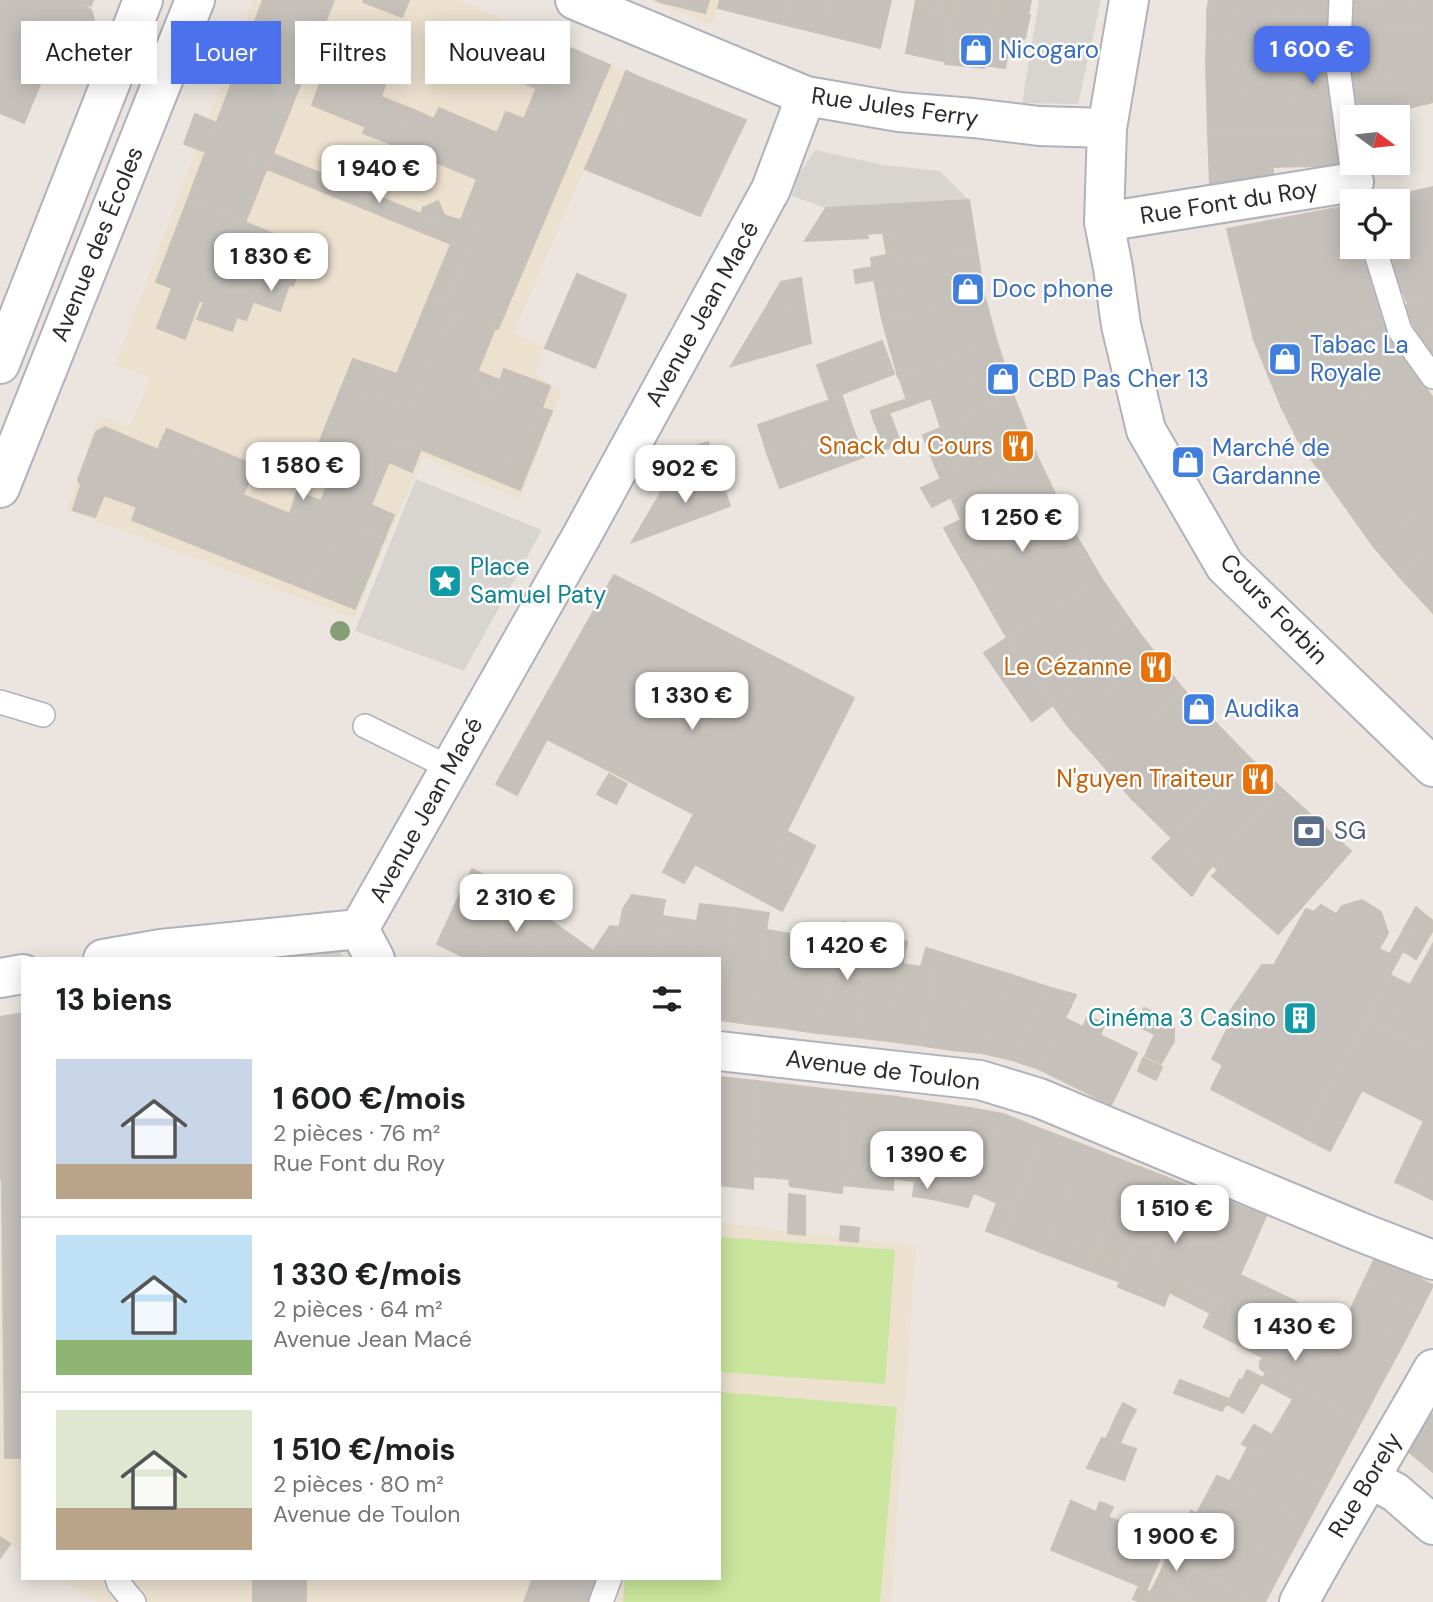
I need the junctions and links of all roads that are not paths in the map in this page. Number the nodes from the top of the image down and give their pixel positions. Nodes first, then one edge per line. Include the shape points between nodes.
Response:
1 (143, 0) edge
2 (195, 0) edge
3 (575, 0) edge
4 (1129, 0) edge
5 (1341, 0) edge
6 (806, 96) junction
7 (1107, 128) junction
8 (1357, 189) edge
9 (1340, 193) edge
10 (1104, 222) junction
11 (1378, 259) edge
12 (0, 364) edge
13 (1433, 377) edge
14 (0, 488) edge
15 (0, 702) edge
16 (43, 716) dead end
17 (365, 726) dead end
18 (1433, 767) edge
19 (450, 768) junction
20 (367, 944) edge
21 (115, 957) edge
22 (21, 974) edge
23 (0, 978) edge
24 (721, 1051) edge
25 (1433, 1260) edge
26 (1433, 1369) edge
27 (1370, 1479) junction
28 (1433, 1525) edge
29 (118, 1580) edge
30 (609, 1580) edge
31 (134, 1602) edge
32 (601, 1602) edge
33 (1298, 1602) edge

1 - 12 street, Avenue des Écoles
2 - 14 street, Avenue des Écoles
3 - 6 street, Rue Jules Ferry
4 - 7 street, Cours Forbin
5 - 8 lane via 1338,67
6 - 7 street, Rue Jules Ferry via 899,112
6 - 19 street, Avenue Jean Macé via 771,189
7 - 10 street, Cours Forbin
9 - 10 street, Rue Font du Roy
10 - 18 street, Cours Forbin via 1121,325 1146,430 1225,566
11 - 13 lane via 1400,331
15 - 16 lane
17 - 19 lane
19 - 20 street, Avenue Jean Macé
20 - 21 street via 161,949
22 - 23 street
24 - 25 street, Avenue de Toulon via 980,1080 1039,1098
26 - 27 street, Rue Borely
27 - 28 street via 1395,1492
27 - 33 street, Rue Borely
29 - 31 lane
30 - 32 lane

